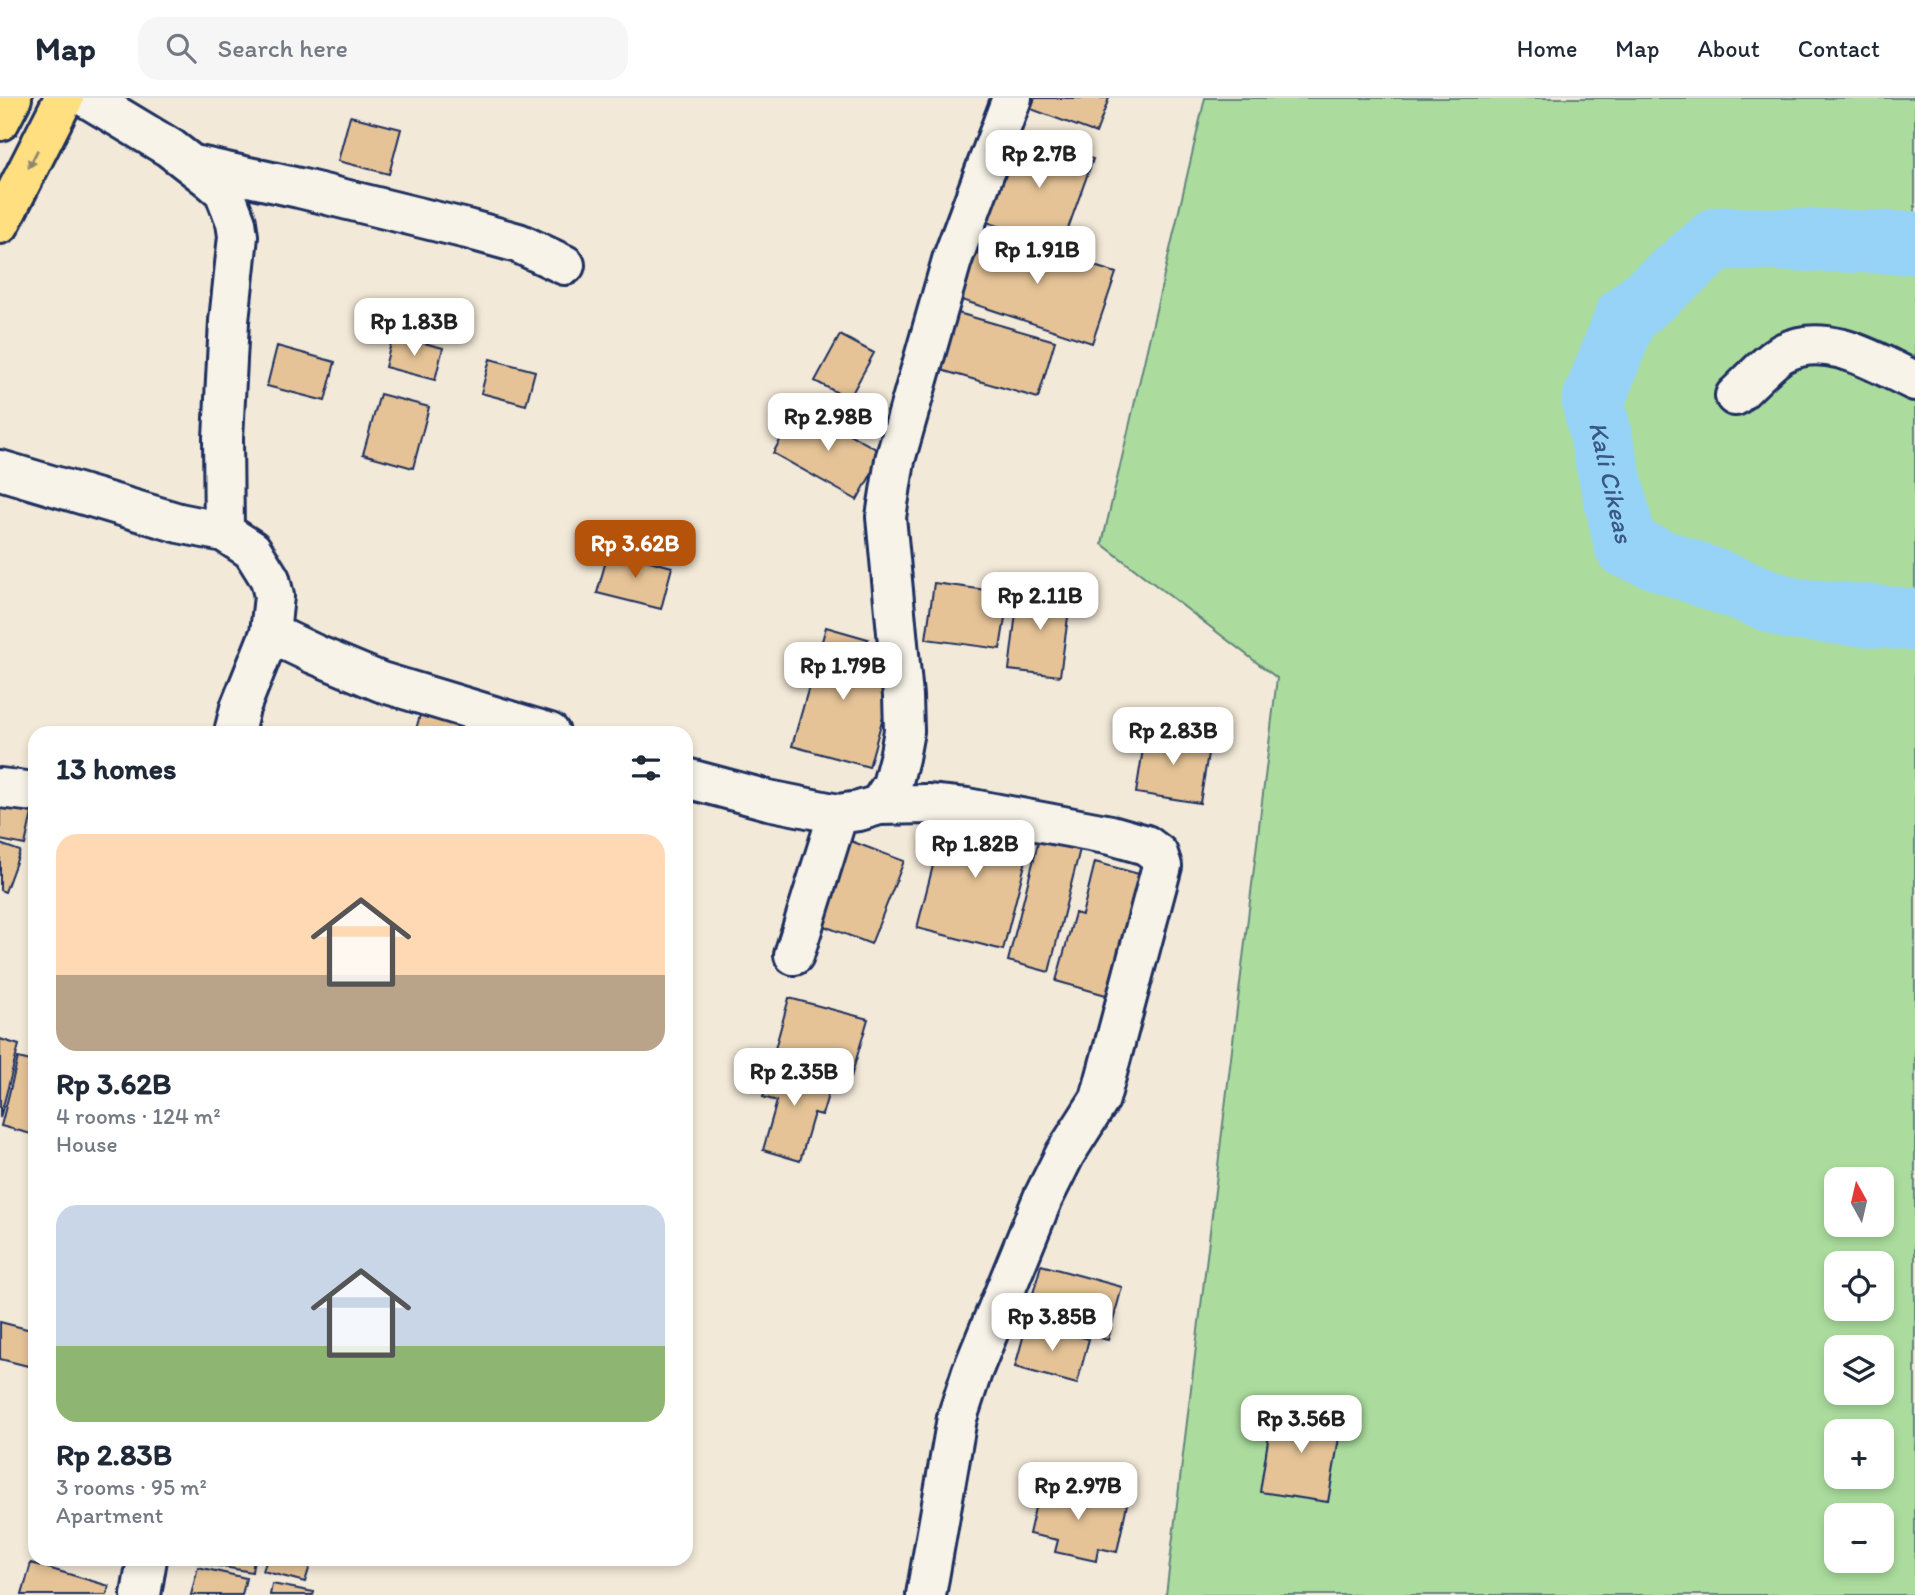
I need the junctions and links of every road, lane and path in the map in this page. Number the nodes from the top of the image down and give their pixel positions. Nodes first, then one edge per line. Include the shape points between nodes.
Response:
1 (12, 98) edge
2 (64, 98) edge
3 (88, 98) edge
4 (1012, 98) edge
5 (0, 121) edge
6 (192, 165) junction
7 (0, 224) edge
8 (565, 265) dead end
9 (1915, 381) edge
10 (1735, 396) dead end
11 (0, 470) edge
12 (224, 532) junction
13 (270, 633) junction
14 (236, 726) edge
15 (527, 726) edge
16 (693, 780) edge
17 (0, 788) edge
18 (28, 791) edge
19 (879, 805) junction
20 (838, 814) junction
21 (794, 955) dead end
22 (146, 1566) edge
23 (141, 1595) edge
24 (926, 1595) edge

1 - 5 main road
2 -> 7 main road
3 - 6 street
4 - 19 street via 952,260 895,460 886,517 904,731 892,785
6 - 8 street via 467,229 518,243
6 - 12 street via 224,191 236,222 223,438
9 - 10 street via 1841,348 1814,346 1783,352
11 - 12 street via 178,523
12 - 13 street via 252,550 270,579 274,596
13 - 14 street
13 - 15 street via 381,682
16 - 20 street
17 - 18 street
19 - 20 street
19 - 24 street via 967,808 1111,835 1146,845 1158,854 1162,866 1100,1100 1043,1198 964,1395
20 - 21 street
22 - 23 street

